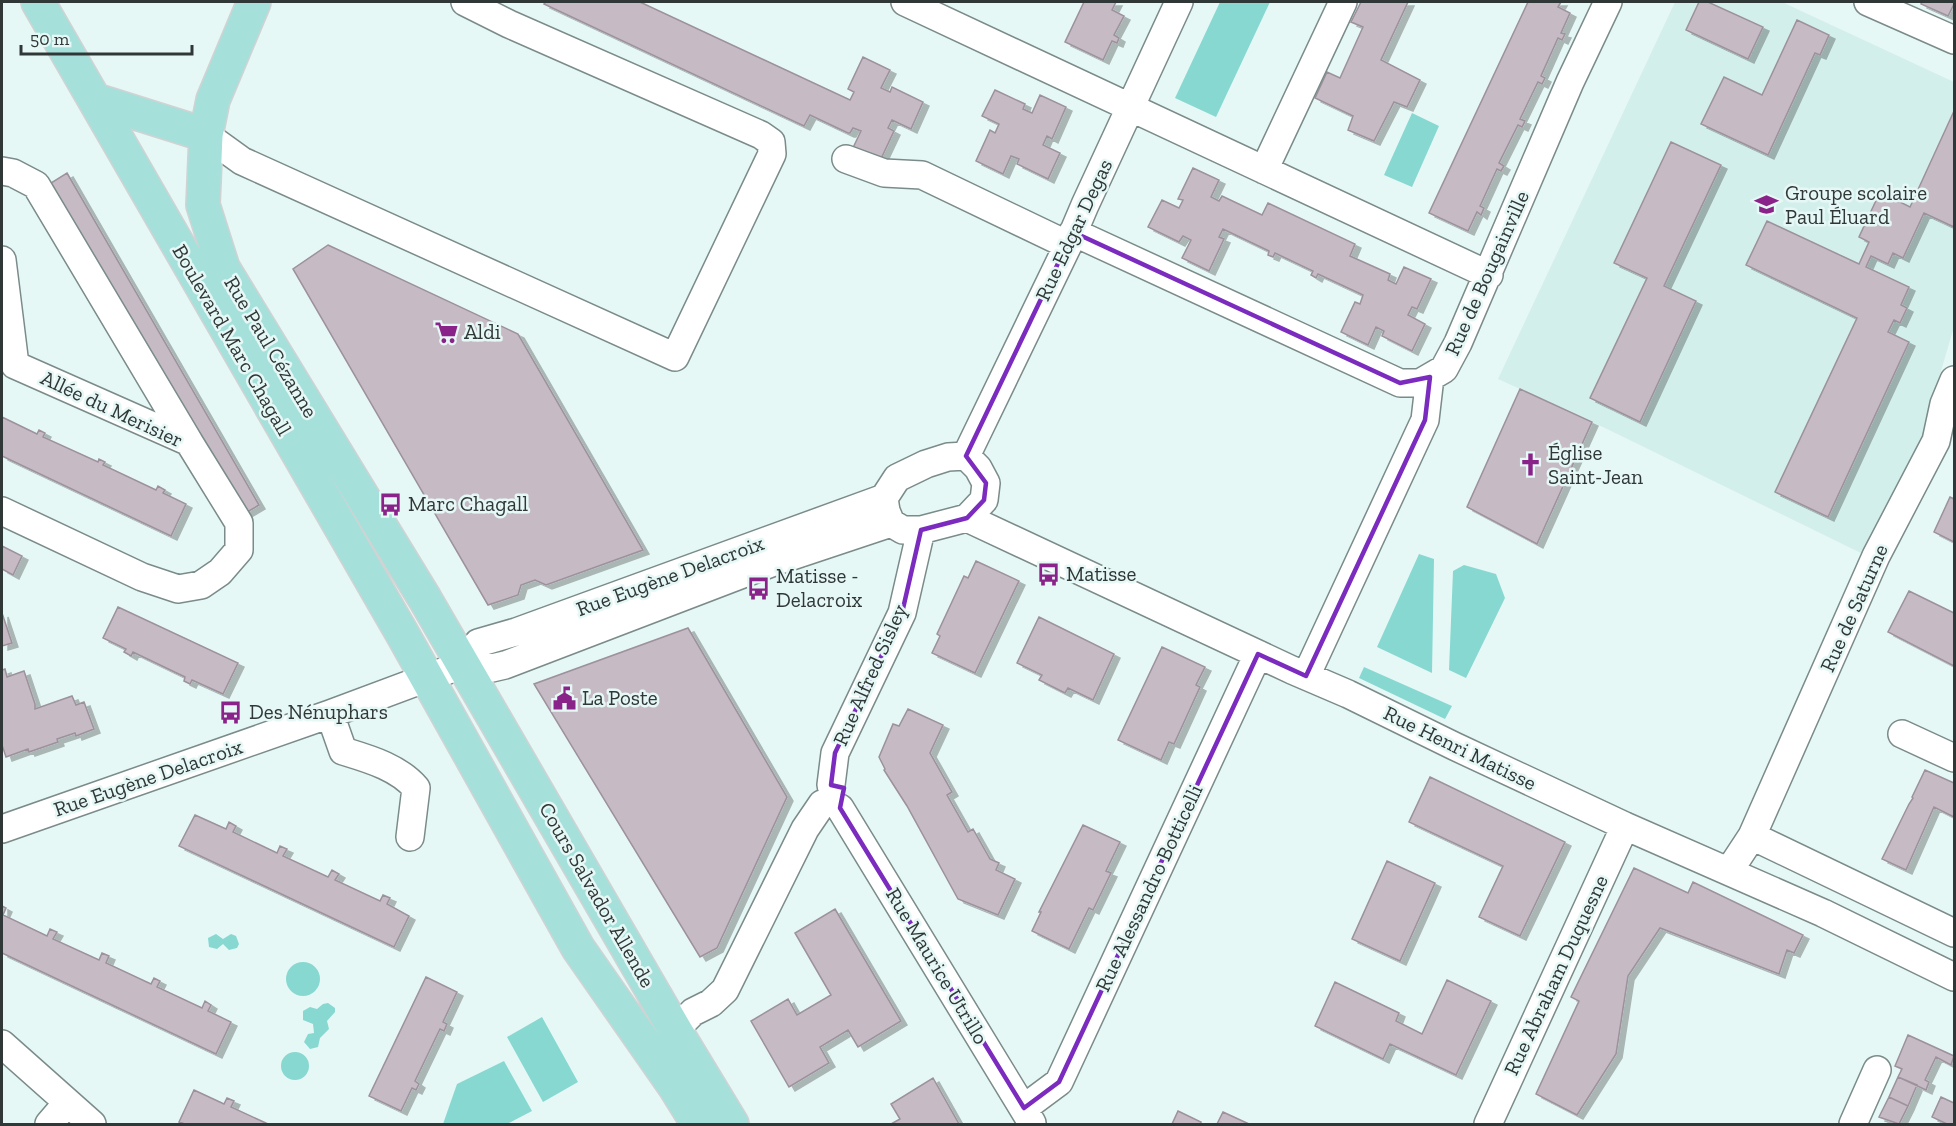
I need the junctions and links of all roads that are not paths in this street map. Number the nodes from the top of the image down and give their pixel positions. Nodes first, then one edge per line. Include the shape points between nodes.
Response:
1 (38, 2) edge
2 (254, 2) edge
3 (465, 2) edge
4 (905, 2) edge
5 (1179, 2) edge
6 (1343, 2) edge
7 (1608, 2) edge
8 (1868, 2) edge
9 (1954, 40) edge
10 (95, 100) junction
11 (1131, 108) junction
12 (206, 135) junction
13 (846, 159) dead end
14 (1264, 170) junction
15 (2, 171) edge
16 (1071, 238) junction
17 (2, 260) edge
18 (1489, 275) junction
19 (8, 362) edge
20 (1430, 377) junction
21 (1954, 381) edge
22 (189, 442) junction
23 (1945, 447) edge
24 (966, 456) junction
25 (888, 510) junction
26 (2, 511) edge
27 (967, 518) junction
28 (921, 530) junction
29 (1258, 654) junction
30 (464, 664) junction
31 (1306, 676) junction
32 (428, 678) junction
33 (330, 714) junction
34 (1902, 734) dead end
35 (1954, 758) edge
36 (831, 799) junction
37 (3, 825) edge
38 (1625, 826) junction
39 (1752, 836) junction
40 (410, 837) dead end
41 (1729, 871) junction
42 (1954, 933) edge
43 (1954, 977) edge
44 (675, 1030) junction
45 (2, 1044) edge
46 (1877, 1070) dead end
47 (67, 1103) junction
48 (1028, 1116) edge
49 (49, 1125) edge
50 (92, 1125) edge
51 (698, 1125) edge
52 (732, 1125) edge
53 (1488, 1125) edge
54 (1853, 1125) edge

1 - 10 main road, Boulevard Marc Chagall
2 - 12 main road, Rue Paul Cézanne via 213,100
3 - 12 street via 771,142 772,154 675,357 242,161
4 - 11 street
5 - 11 street, Rue Edgar Degas
6 - 14 street
7 - 18 street, Rue de Bougainville
8 - 9 street
10 - 12 main road
10 - 32 main road, Boulevard Marc Chagall
11 - 14 street
11 - 16 street, Rue Edgar Degas
12 - 30 main road, Rue Paul Cézanne via 203,205 223,268
13 - 16 street, Rue de Bougainville via 884,173 922,175
14 - 18 street
15 - 22 street via 36,184
16 - 20 street, Rue de Bougainville via 1400,383
16 - 24 street, Rue Edgar Degas
17 - 19 street, Allée du Merisier
18 - 20 street, Rue de Bougainville via 1444,369
19 - 22 street, Allée du Merisier
20 - 31 street via 1425,420
21 - 23 street, Rue de Saturne via 1944,404
22 - 26 street, Allée du Merisier via 239,523 239,550 220,572 201,585 178,589 142,577
23 - 39 street, Rue de Saturne via 1876,556
24 - 25 street via 926,464 897,478
24 - 27 street via 986,483 984,500
25 - 28 street via 903,530
25 - 30 street, Rue Eugène Delacroix via 774,562 505,664 492,668
27 - 28 street
27 - 29 street, Rue Henri Matisse
28 - 36 street, Rue Alfred Sisley via 902,613 835,753
29 - 31 street, Rue Henri Matisse
29 - 48 street, Rue Alessandro Botticelli via 1059,1082
30 - 32 street, Rue Eugène Delacroix
30 - 44 main road, Cours Salvador Allende
31 - 38 street, Rue Henri Matisse
32 - 33 street, Rue Eugène Delacroix
32 - 51 main road, Cours Salvador Allende via 578,948
33 - 37 street, Rue Eugène Delacroix
33 - 40 street via 343,751 391,769 416,788
34 - 35 street
36 - 44 street via 805,829 725,990
36 - 48 street, Rue Maurice Utrillo
38 - 41 street, Rue Henri Matisse
38 - 53 street, Rue Abraham Duquesne
39 - 41 street, Rue de Saturne
39 - 42 street
41 - 43 street, Rue Henri Matisse
44 - 52 main road, Cours Salvador Allende
45 - 47 street
46 - 54 street
47 - 49 street
47 - 50 street

